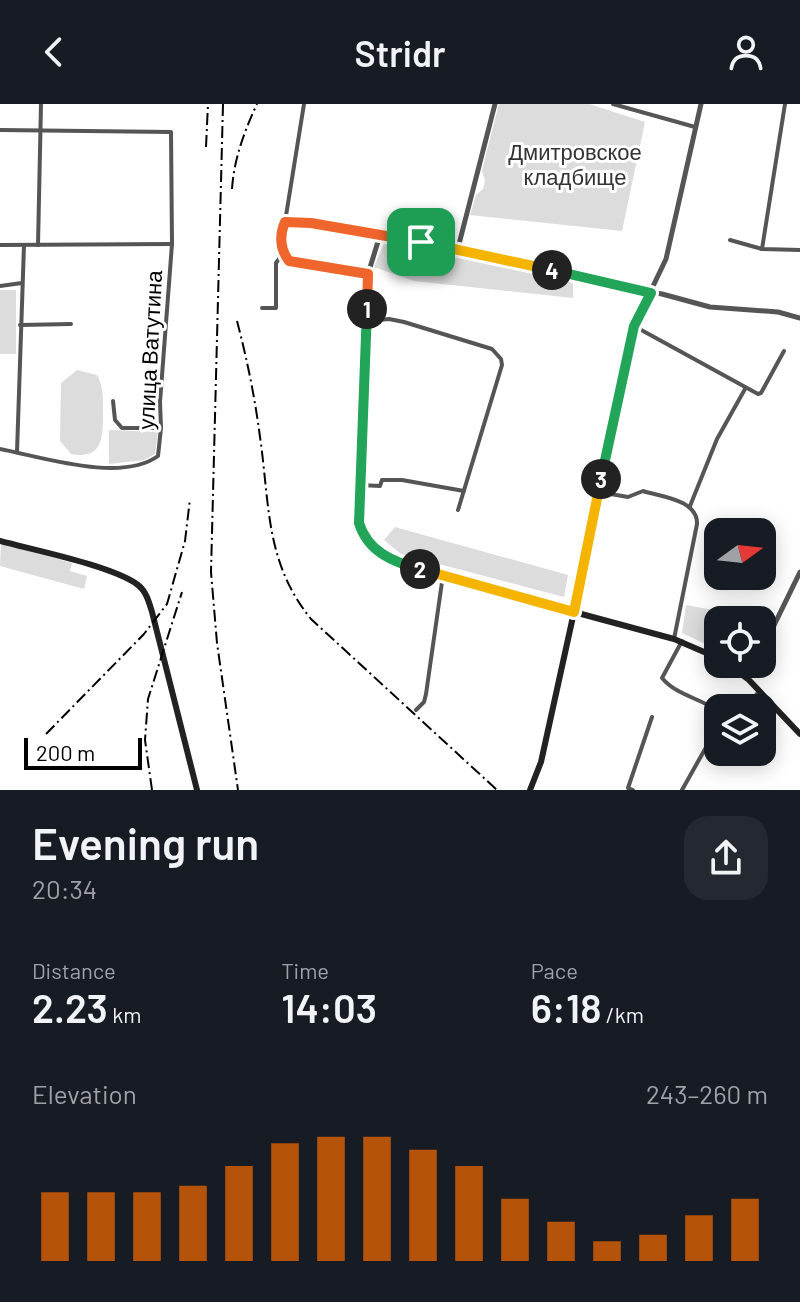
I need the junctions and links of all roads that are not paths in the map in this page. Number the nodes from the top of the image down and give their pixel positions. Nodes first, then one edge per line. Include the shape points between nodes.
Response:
1 (41, 104) edge
2 (304, 104) edge
3 (495, 104) edge
4 (613, 104) edge
5 (701, 104) edge
6 (785, 104) edge
7 (696, 127) junction
8 (0, 130) edge
9 (41, 130) junction
10 (285, 222) junction
11 (380, 235) junction
12 (730, 240) dead end
13 (172, 244) junction
14 (0, 245) edge
15 (24, 245) junction
16 (38, 245) junction
17 (458, 248) junction
18 (762, 249) junction
19 (800, 250) edge
20 (283, 253) junction
21 (368, 274) junction
22 (22, 283) junction
23 (0, 286) edge
24 (651, 293) junction
25 (262, 308) dead end
26 (800, 318) edge
27 (367, 321) junction
28 (71, 324) dead end
29 (20, 325) junction
30 (634, 326) junction
31 (784, 351) dead end
32 (745, 389) junction
33 (113, 401) dead end
34 (161, 428) junction
35 (0, 449) edge
36 (17, 452) junction
37 (360, 485) junction
38 (464, 491) junction
39 (598, 492) junction
40 (690, 506) junction
41 (458, 510) dead end
42 (0, 541) edge
43 (800, 572) edge
44 (443, 575) junction
45 (574, 612) junction
46 (776, 621) edge
47 (678, 640) junction
48 (704, 652) edge
49 (748, 679) edge
50 (759, 692) joint
51 (704, 704) edge
52 (416, 710) dead end
53 (652, 717) dead end
54 (800, 734) edge
55 (704, 751) edge
56 (533, 787) edge
57 (197, 790) edge
58 (633, 790) edge
59 (682, 790) edge

1 - 9 street
2 - 10 street
3 - 17 street
4 - 7 street
5 - 7 street
6 - 18 street
7 - 24 street via 666,259
8 - 9 street
9 - 13 street, улица Ватутина via 171,132
9 - 16 street
10 - 11 street
10 - 20 street
11 - 17 street
11 - 21 street
12 - 18 street
13 - 16 street, улица Ватутина
13 - 34 street, улица Ватутина
14 - 15 street, улица Ватутина
15 - 16 street, улица Ватутина
15 - 22 street
17 - 24 street
18 - 19 street
20 - 21 street via 289,261
20 - 25 street via 276,263 276,308
21 - 27 street
22 - 23 street
22 - 29 street
24 - 26 street via 710,307
24 - 30 street
27 - 37 street
27 - 38 street via 404,322 492,349 501,359
28 - 29 street
29 - 36 street
30 - 32 street
30 - 39 street
31 - 32 street via 761,393
32 - 40 street via 717,439
33 - 34 street via 115,420 122,428
34 - 36 street, улица Ватутина via 158,456 135,466 63,463
35 - 36 street, улица Ватутина
37 - 38 street via 402,480
37 - 44 street via 359,523 377,551
38 - 41 street
39 - 40 street via 628,497 643,491
39 - 45 street
40 - 47 street via 697,524
42 - 57 main road via 88,565 140,586 152,612
43 - 46 street
44 - 45 street
44 - 52 street via 426,694
45 - 47 main road
45 - 56 main road
47 - 48 main road
47 - 51 street via 662,678
49 - 50 main road
50 - 54 main road
53 - 58 street via 628,788
55 - 59 street

